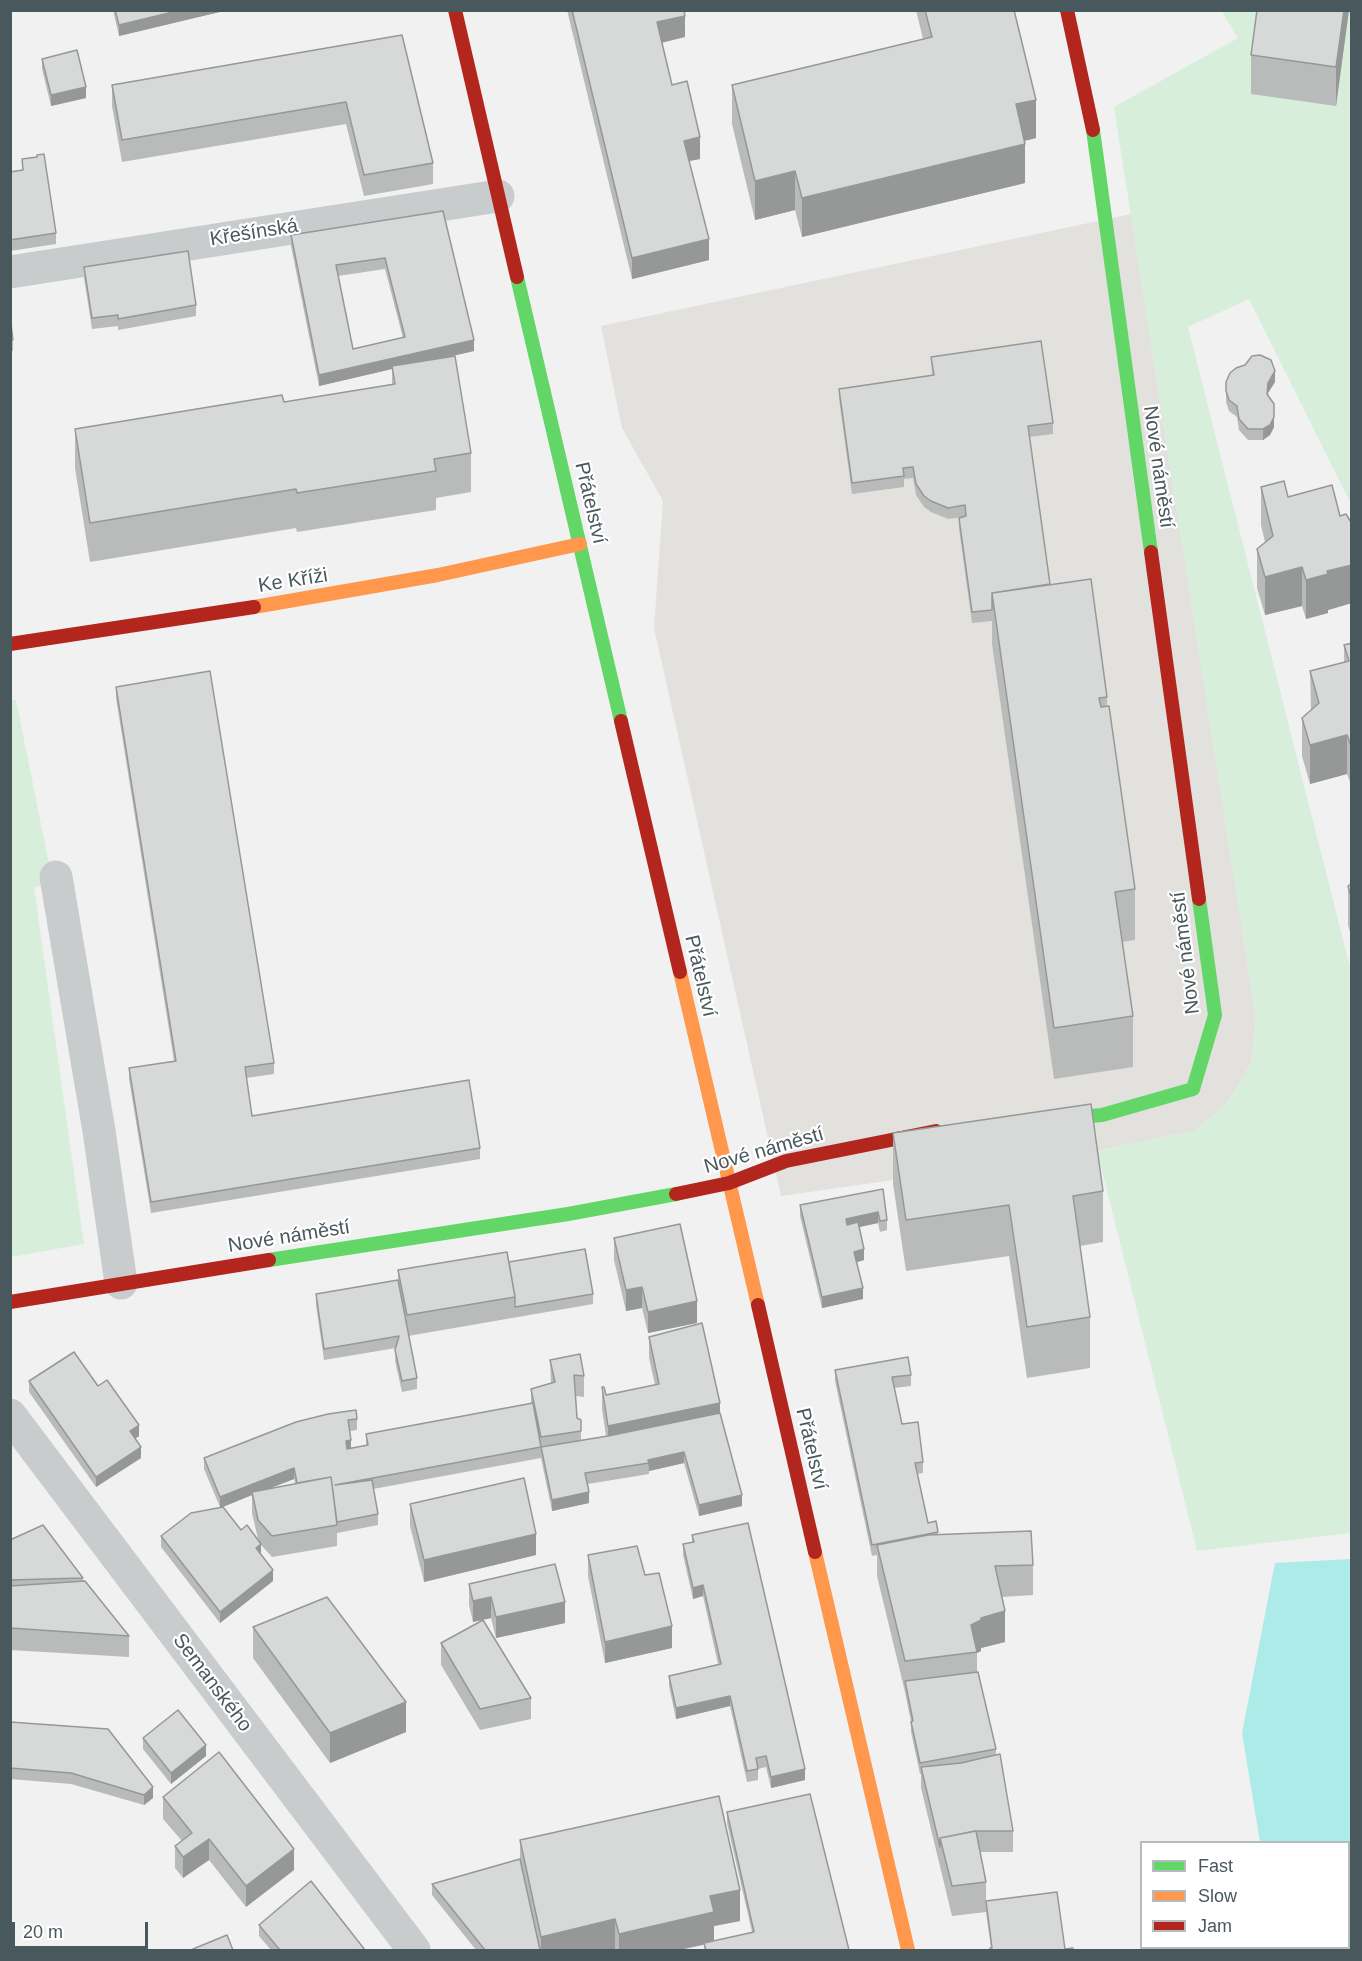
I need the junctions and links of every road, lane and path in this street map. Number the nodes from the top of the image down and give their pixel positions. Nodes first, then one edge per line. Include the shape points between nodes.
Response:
1 (455, 10) edge
2 (1066, 10) edge
3 (498, 196) junction
4 (10, 272) edge
5 (579, 544) junction
6 (10, 644) edge
7 (56, 877) dead end
8 (1034, 1121) edge
9 (955, 1128) edge
10 (729, 1184) junction
11 (121, 1283) junction
12 (10, 1302) edge
13 (10, 1415) edge
14 (414, 1950) edge
15 (908, 1950) edge

1 - 3 street, Přátelství
2 - 8 street, Nové náměstí via 1093,130 1215,1015 1193,1089 1102,1114
3 - 4 street, Křešínská
3 - 5 street, Přátelství
5 - 6 street, Ke Kříži via 494,565 304,599
5 - 10 street, Přátelství
7 - 11 street
9 - 10 street, Nové náměstí via 786,1161
10 - 11 street, Nové náměstí via 568,1214
10 - 15 street, Přátelství
11 - 12 street, Nové náměstí
13 - 14 street, Semanského

